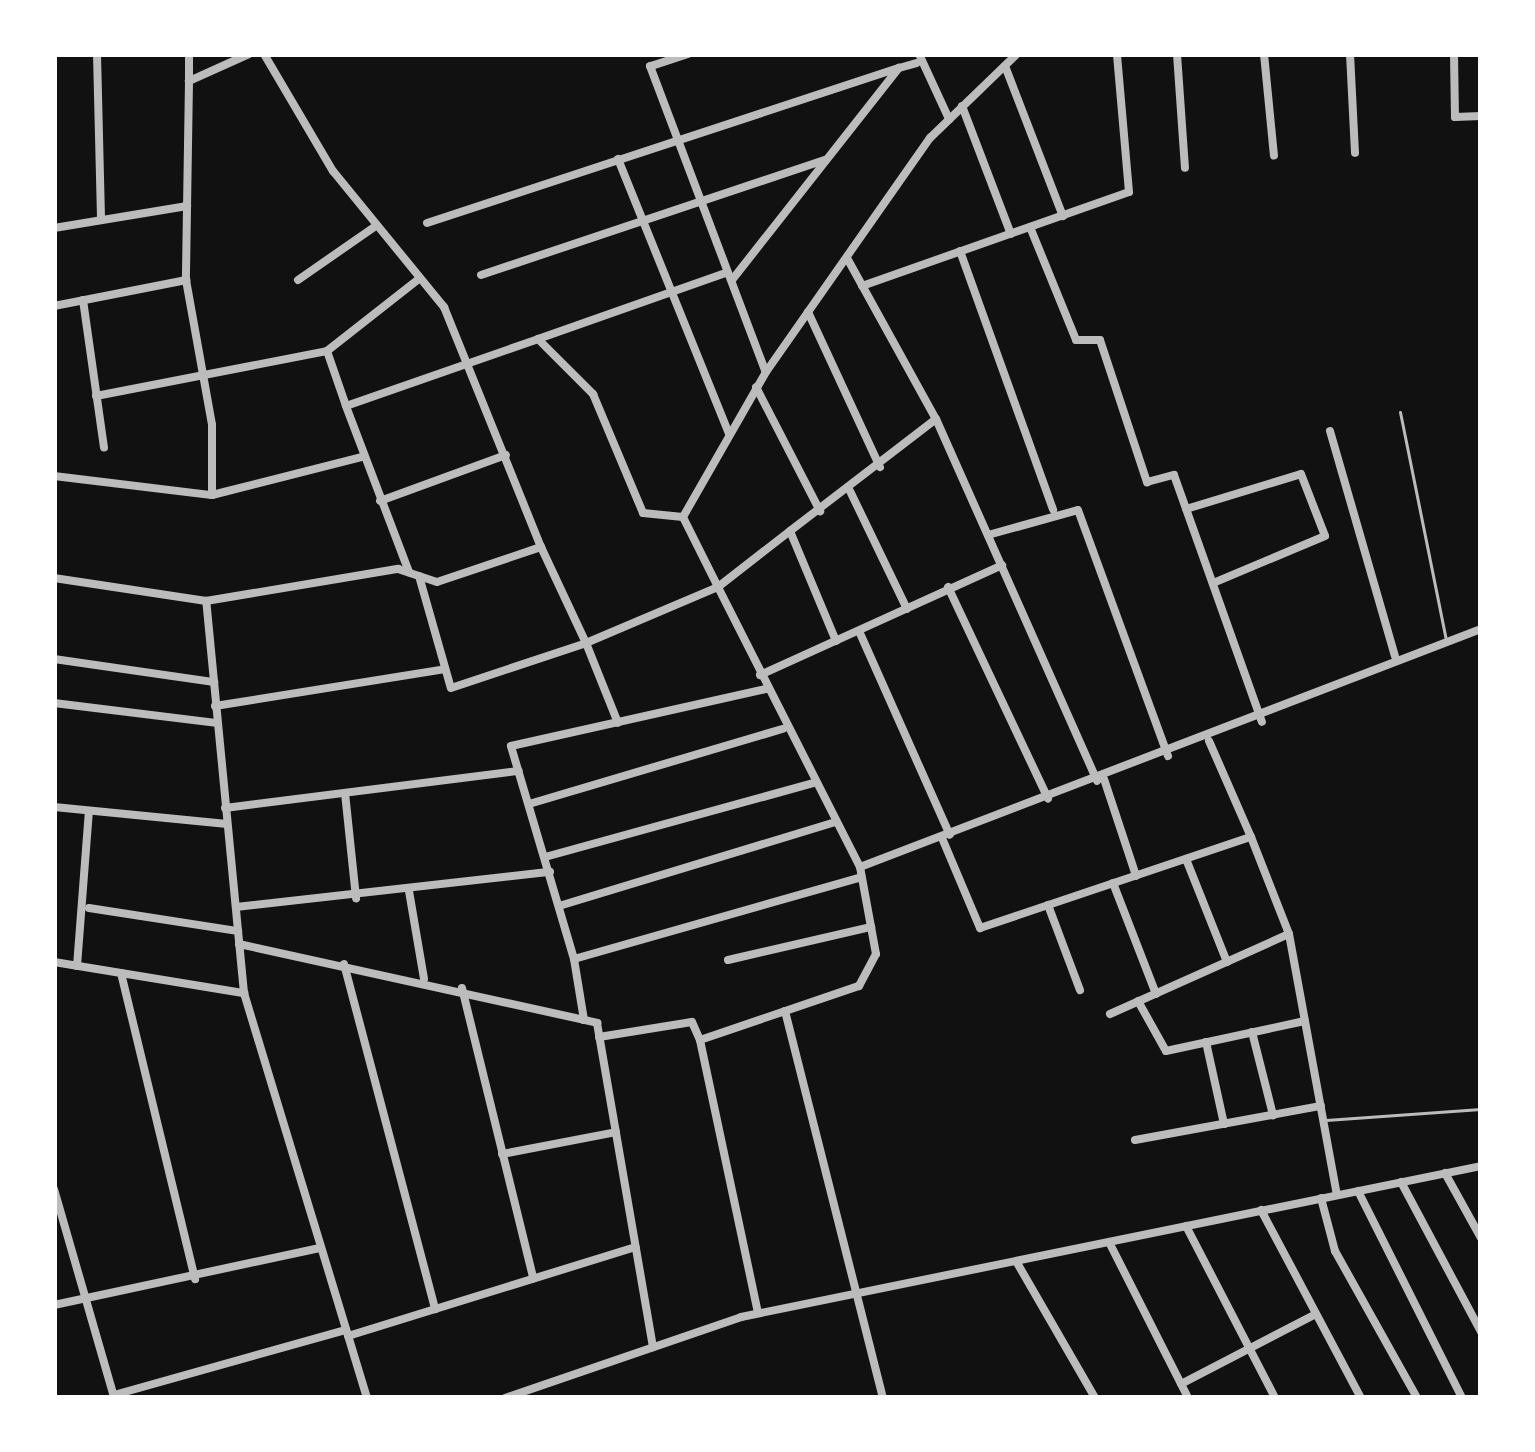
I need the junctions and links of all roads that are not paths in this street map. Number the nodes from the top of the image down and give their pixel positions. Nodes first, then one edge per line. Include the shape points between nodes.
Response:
1 (97, 54) edge
2 (189, 54) edge
3 (249, 54) edge
4 (264, 54) edge
5 (688, 54) edge
6 (1017, 54) edge
7 (1117, 54) edge
8 (1177, 54) edge
9 (1264, 54) edge
10 (1350, 54) edge
11 (1454, 54) edge
12 (663, 57) edge
13 (917, 58) edge
14 (1005, 65) junction
15 (898, 68) junction
16 (189, 81) junction
17 (962, 106) junction
18 (1481, 116) edge
19 (949, 119) junction
20 (677, 138) junction
21 (1355, 153) dead end
22 (1274, 156) dead end
23 (617, 158) junction
24 (825, 160) junction
25 (1185, 168) dead end
26 (187, 206) junction
27 (703, 206) junction
28 (1063, 216) junction
29 (101, 220) junction
30 (427, 223) dead end
31 (377, 225) junction
32 (645, 227) junction
33 (1030, 227) junction
34 (54, 228) edge
35 (1011, 234) junction
36 (960, 251) junction
37 (846, 257) junction
38 (481, 275) dead end
39 (730, 276) junction
40 (420, 278) junction
41 (186, 280) junction
42 (298, 280) dead end
43 (862, 286) junction
44 (671, 294) junction
45 (83, 300) junction
46 (54, 306) edge
47 (808, 312) junction
48 (538, 339) junction
49 (327, 351) junction
50 (470, 363) junction
51 (766, 372) junction
52 (203, 374) junction
53 (756, 387) junction
54 (96, 396) junction
55 (346, 406) junction
56 (1400, 412) dead end
57 (936, 419) junction
58 (1330, 431) dead end
59 (729, 436) junction
60 (104, 448) dead end
61 (506, 455) junction
62 (362, 457) junction
63 (880, 466) junction
64 (54, 476) edge
65 (850, 491) junction
66 (212, 495) junction
67 (380, 501) junction
68 (1186, 509) junction
69 (1053, 510) junction
70 (820, 511) junction
71 (683, 517) junction
72 (790, 531) junction
73 (988, 535) junction
74 (541, 548) junction
75 (1002, 565) junction
76 (414, 574) junction
77 (54, 578) edge
78 (1213, 583) junction
79 (718, 587) junction
80 (948, 587) junction
81 (206, 601) junction
82 (907, 609) junction
83 (1481, 629) edge
84 (859, 631) junction
85 (1446, 640) junction
86 (836, 641) junction
87 (586, 643) junction
88 (1395, 656) junction
89 (54, 659) edge
90 (445, 669) junction
91 (760, 675) junction
92 (214, 682) junction
93 (766, 689) junction
94 (54, 703) edge
95 (214, 706) junction
96 (1262, 722) junction
97 (216, 723) junction
98 (618, 723) junction
99 (783, 729) junction
100 (1209, 741) junction
101 (1168, 756) junction
102 (519, 771) junction
103 (1100, 780) junction
104 (813, 783) junction
105 (345, 793) junction
106 (1048, 799) junction
107 (529, 804) junction
108 (54, 807) edge
109 (226, 808) junction
110 (89, 811) junction
111 (835, 822) junction
112 (227, 824) junction
113 (946, 836) junction
114 (1251, 837) junction
115 (545, 857) junction
116 (1186, 859) junction
117 (550, 872) junction
118 (861, 872) junction
119 (1136, 876) junction
120 (1113, 883) junction
121 (410, 891) junction
122 (356, 898) junction
123 (1048, 905) junction
124 (559, 906) junction
125 (236, 907) junction
126 (88, 908) junction
127 (871, 927) junction
128 (238, 932) junction
129 (1289, 934) junction
130 (239, 944) junction
131 (574, 959) junction
132 (728, 960) dead end
133 (54, 962) edge
134 (1228, 962) junction
135 (344, 964) junction
136 (77, 966) junction
137 (121, 974) junction
138 (424, 979) junction
139 (462, 988) junction
140 (1081, 990) dead end
141 (244, 994) junction
142 (1156, 994) junction
143 (1138, 1001) junction
144 (785, 1011) junction
145 (1110, 1014) dead end
146 (584, 1020) junction
147 (1305, 1021) junction
148 (1252, 1032) junction
149 (599, 1037) junction
150 (700, 1040) junction
151 (1206, 1042) junction
152 (1321, 1106) junction
153 (1481, 1109) edge
154 (1273, 1115) junction
155 (1324, 1120) junction
156 (1224, 1124) junction
157 (616, 1132) junction
158 (1135, 1140) dead end
159 (502, 1154) junction
160 (1481, 1166) edge
161 (1445, 1173) junction
162 (1401, 1182) junction
163 (54, 1189) edge
164 (1358, 1191) junction
165 (1337, 1195) junction
166 (1321, 1198) junction
167 (1261, 1210) junction
168 (1186, 1226) junction
169 (1481, 1238) edge
170 (1109, 1242) junction
171 (635, 1246) junction
172 (321, 1248) junction
173 (1016, 1261) junction
174 (532, 1278) junction
175 (196, 1280) junction
176 (855, 1294) junction
177 (54, 1306) edge
178 (88, 1306) junction
179 (435, 1309) junction
180 (758, 1313) junction
181 (1316, 1314) junction
182 (1481, 1332) edge
183 (347, 1333) junction
184 (653, 1347) junction
185 (1250, 1349) junction
186 (1181, 1384) junction
187 (114, 1396) edge
188 (367, 1398) edge
189 (506, 1398) edge
190 (883, 1398) edge
191 (1095, 1398) edge
192 (1188, 1398) edge
193 (1275, 1398) edge
194 (1361, 1398) edge
195 (1417, 1398) edge
196 (1462, 1398) edge

1 - 29 street
2 - 16 street
3 - 16 street
4 - 31 street
5 - 12 street
6 - 14 street
7 - 28 street via 1129,192
8 - 25 street
9 - 22 street
10 - 21 street
11 - 18 street via 1455,116
12 - 20 street via 650,66
13 - 15 street
13 - 19 street
14 - 17 street
14 - 28 street
15 - 20 street
15 - 24 street
16 - 26 street
17 - 19 street
17 - 35 street
19 - 37 street
20 - 23 street
20 - 27 street
23 - 30 street
23 - 32 street
24 - 27 street
24 - 39 street
26 - 29 street
26 - 41 street
27 - 32 street
27 - 39 street
28 - 33 street
29 - 34 street
31 - 40 street
31 - 42 street
32 - 38 street
32 - 44 street
33 - 35 street
33 - 68 street via 1076,340 1100,340 1147,482 1174,475
35 - 36 street
36 - 43 street
36 - 69 street
37 - 43 street
37 - 47 street
39 - 44 street
39 - 51 street
40 - 49 street
40 - 50 street
41 - 45 street
41 - 52 street
43 - 57 street
44 - 48 street
44 - 59 street
45 - 46 street
45 - 54 street
47 - 51 street
47 - 63 street
48 - 50 street
48 - 71 street via 593,394 643,513
49 - 52 street
49 - 55 street
50 - 55 street
50 - 61 street
51 - 53 street
52 - 54 street
52 - 66 street
53 - 59 street
53 - 70 street
54 - 60 street
55 - 62 street
56 - 85 lane
57 - 63 street
57 - 73 street
58 - 88 street
59 - 71 street
61 - 67 street
61 - 74 street
62 - 66 street
62 - 67 street
63 - 65 street
64 - 66 street
65 - 70 street
65 - 82 street
67 - 76 street
68 - 78 street
68 - 78 street via 1301,474 1325,536
69 - 73 street
69 - 101 street via 1078,510
70 - 72 street
71 - 79 street
72 - 79 street
72 - 86 street
73 - 75 street
74 - 76 street via 437,582
74 - 87 street
75 - 80 street
75 - 103 street
76 - 81 street
76 - 90 street
77 - 81 street
78 - 96 street
79 - 87 street
79 - 91 street
80 - 82 street
80 - 106 street
81 - 92 street
82 - 84 street
83 - 85 street
84 - 86 street
84 - 113 street
85 - 88 street
86 - 91 street
87 - 90 street via 478,687 451,688
87 - 98 street
88 - 96 street
89 - 92 street
90 - 95 street
91 - 93 street
92 - 95 street
93 - 98 street
93 - 99 street
94 - 97 street
95 - 97 street
96 - 100 street
97 - 109 street
98 - 102 street via 511,746
99 - 104 street
99 - 107 street
100 - 101 street
100 - 114 street
101 - 103 street
102 - 105 street
102 - 107 street
103 - 106 street
103 - 119 street
104 - 111 street
104 - 115 street
105 - 109 street
105 - 122 street
106 - 113 street
107 - 115 street
108 - 110 street
109 - 112 street
110 - 112 street
110 - 126 street
111 - 118 street
111 - 124 street
112 - 125 street
113 - 118 street
113 - 123 street via 980,928
114 - 116 street
114 - 129 street
115 - 117 street
116 - 119 street
116 - 134 street
117 - 121 street
117 - 124 street
118 - 127 street
118 - 131 street
119 - 120 street
120 - 123 street
120 - 142 street
121 - 122 street
121 - 138 street
122 - 125 street
123 - 140 street
124 - 131 street
125 - 128 street
126 - 128 street
126 - 136 street
127 - 132 street
127 - 144 street via 876,953 859,986
128 - 130 street
129 - 134 street
129 - 147 street
130 - 135 street
130 - 141 street
131 - 146 street
133 - 136 street
134 - 142 street
135 - 138 street
135 - 179 street
136 - 137 street
137 - 141 street
137 - 175 street
138 - 139 street
139 - 146 street
139 - 159 street
141 - 172 street
142 - 143 street
143 - 145 street
143 - 151 street via 1160,1049
144 - 150 street
144 - 176 street
146 - 149 street
147 - 148 street
147 - 152 street
148 - 151 street
148 - 154 street
149 - 150 street via 692,1022
149 - 157 street
150 - 180 street
151 - 156 street
152 - 154 street
152 - 155 street
153 - 155 lane
154 - 156 street
155 - 165 street
156 - 158 street
157 - 159 street
157 - 171 street
159 - 174 street
160 - 161 street
161 - 162 street
161 - 169 street
162 - 164 street
162 - 182 street
163 - 178 street
164 - 165 street
164 - 196 street
165 - 166 street
166 - 167 street
166 - 195 street via 1335,1251
167 - 168 street
167 - 181 street
168 - 170 street
168 - 185 street
170 - 173 street
170 - 186 street
171 - 174 street
171 - 184 street
172 - 175 street
172 - 183 street
173 - 176 street
173 - 191 street
174 - 179 street
175 - 178 street
176 - 180 street
176 - 190 street
177 - 178 street
178 - 187 street
179 - 183 street
180 - 184 street
181 - 185 street
181 - 194 street
183 - 187 street
183 - 188 street
184 - 189 street
185 - 186 street
185 - 193 street
186 - 192 street

